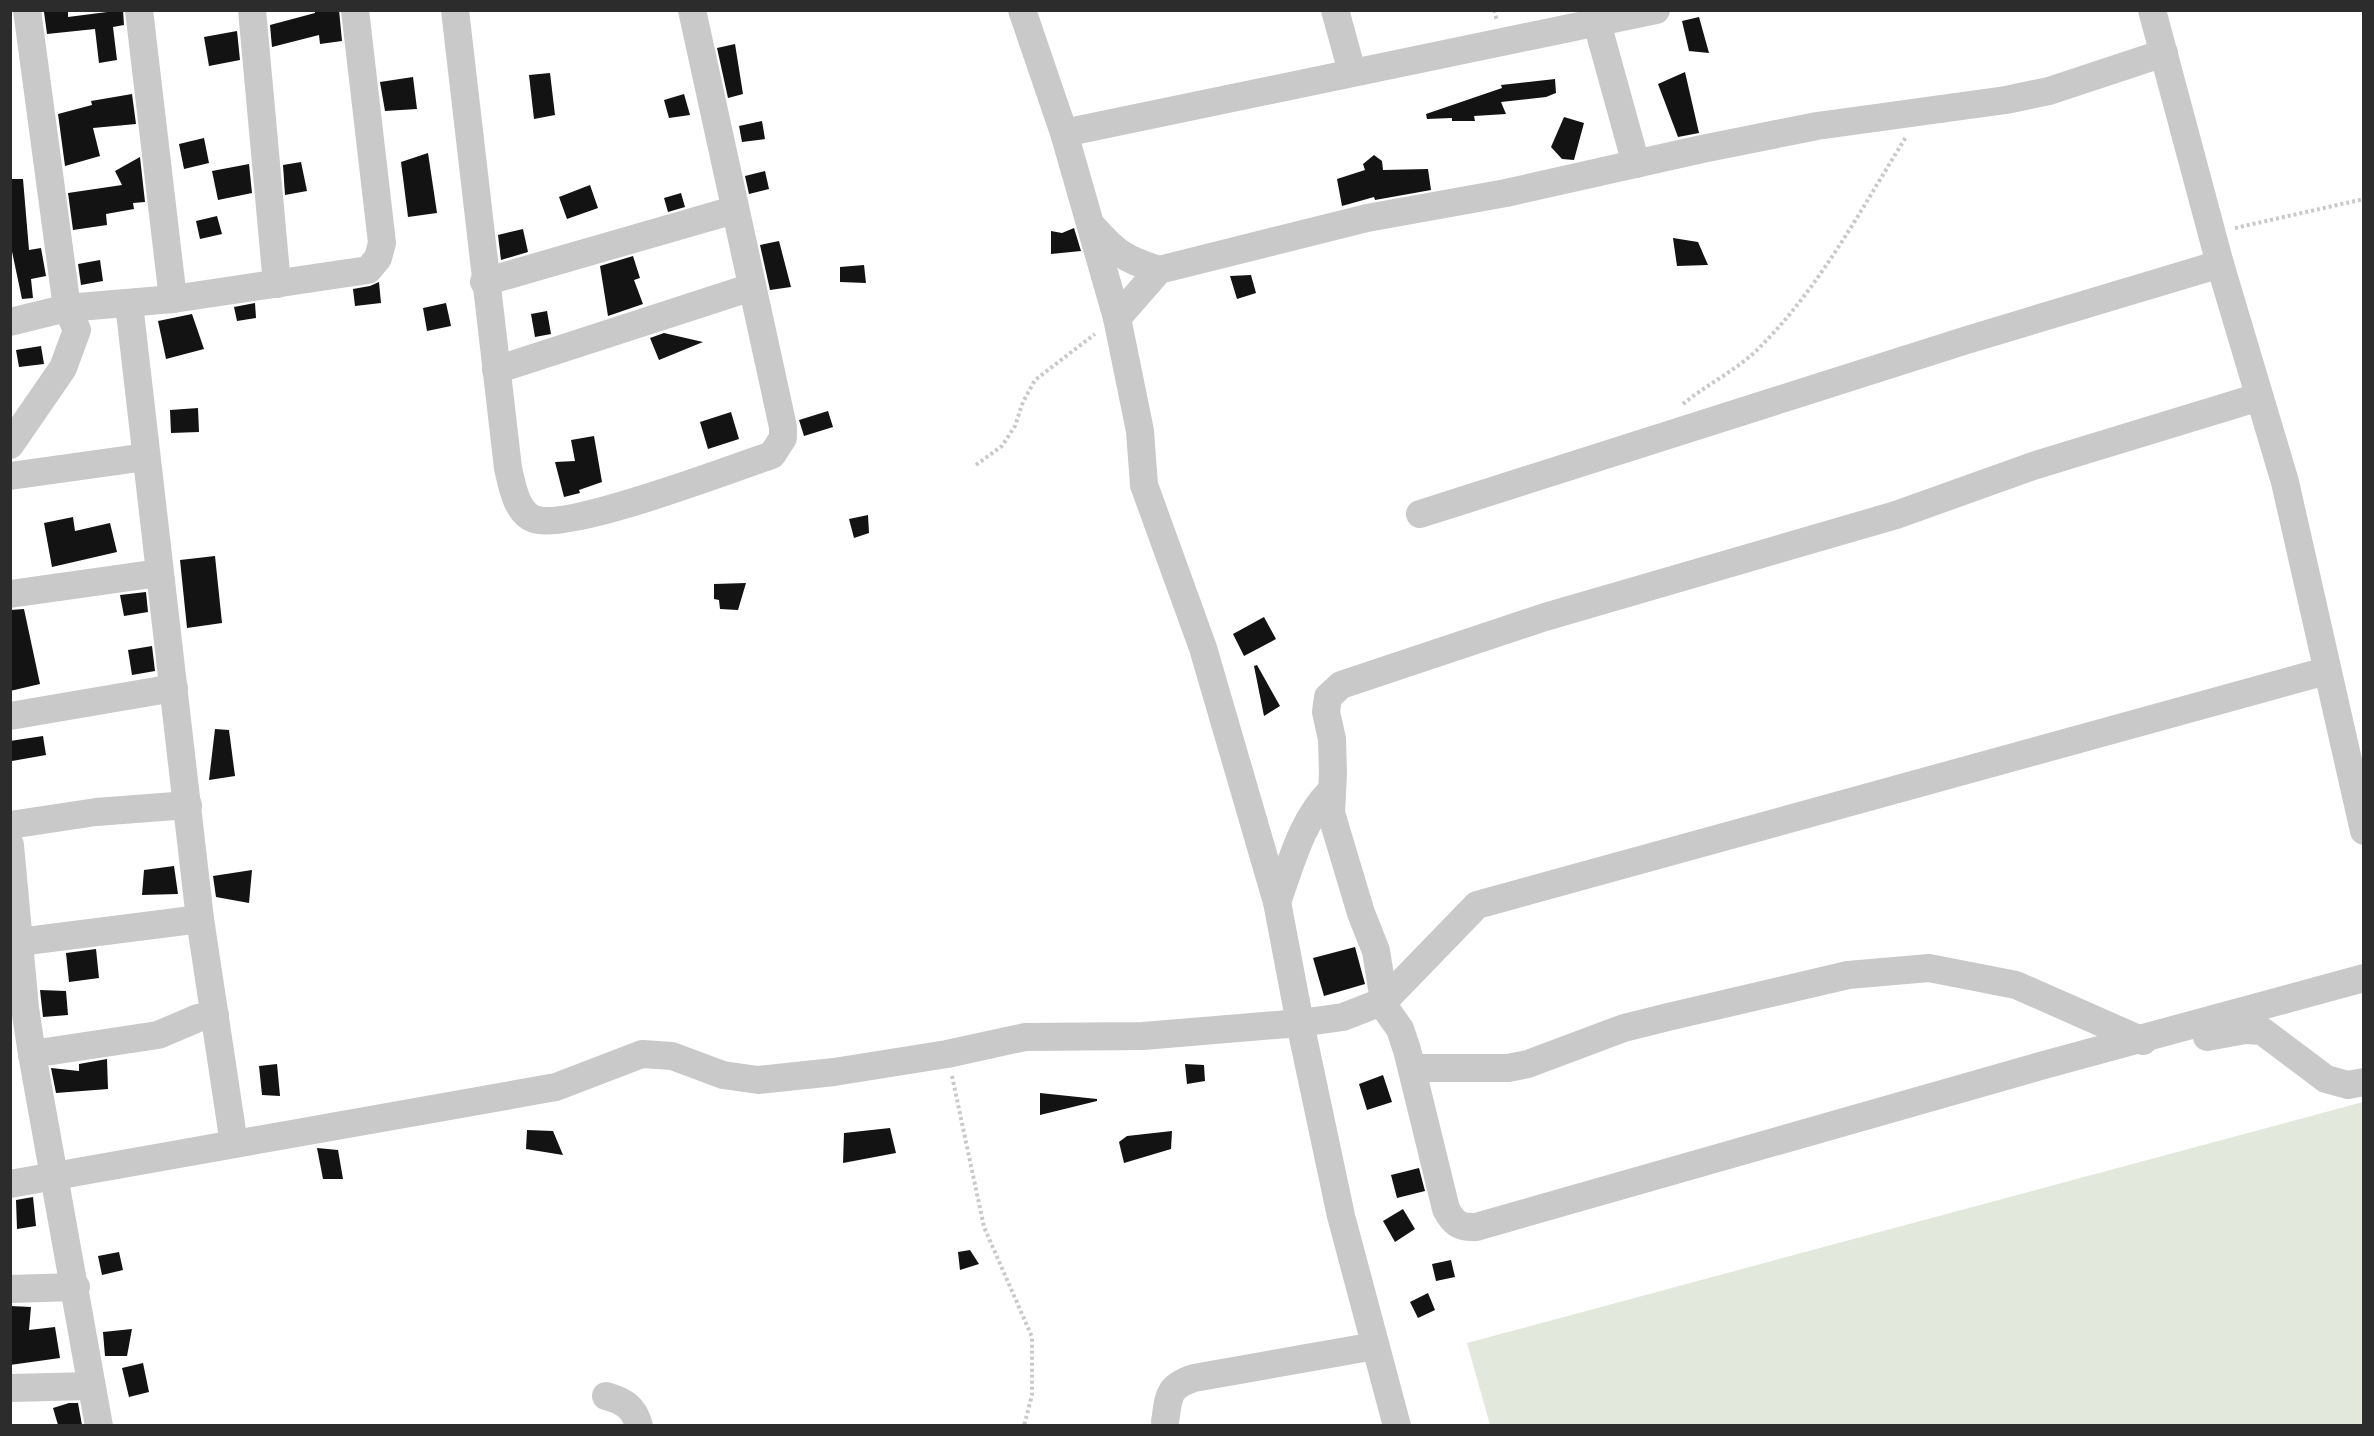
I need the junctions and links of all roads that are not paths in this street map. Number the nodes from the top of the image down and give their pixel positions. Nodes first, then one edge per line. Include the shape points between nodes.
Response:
1 (27, 10) edge
2 (139, 10) edge
3 (252, 10) edge
4 (355, 10) edge
5 (455, 10) edge
6 (692, 10) edge
7 (1022, 10) edge
8 (1335, 10) edge
9 (1656, 10) edge
10 (2152, 10) edge
11 (1597, 23) junction
12 (2164, 53) junction
13 (1352, 72) junction
14 (1064, 133) junction
15 (1636, 164) junction
16 (734, 210) junction
17 (1090, 223) junction
18 (2220, 264) junction
19 (1159, 270) junction
20 (484, 282) junction
21 (277, 284) junction
22 (752, 286) junction
23 (173, 299) junction
24 (129, 304) junction
25 (67, 308) junction
26 (1117, 318) junction
27 (10, 322) edge
28 (496, 370) junction
29 (2259, 397) junction
30 (10, 445) edge
31 (146, 457) junction
32 (10, 476) edge
33 (1420, 514) dead end
34 (159, 573) junction
35 (10, 594) edge
36 (2326, 671) junction
37 (174, 688) junction
38 (10, 716) edge
39 (1331, 791) junction
40 (188, 805) junction
41 (10, 825) edge
42 (2364, 831) edge
43 (10, 845) edge
44 (1277, 902) junction
45 (201, 919) junction
46 (20, 942) junction
47 (2364, 978) edge
48 (1384, 1001) junction
49 (18, 1009) edge
50 (215, 1015) junction
51 (1300, 1023) junction
52 (2137, 1039) junction
53 (32, 1054) junction
54 (1412, 1068) junction
55 (2364, 1082) edge
56 (234, 1144) junction
57 (56, 1178) junction
58 (10, 1184) edge
59 (76, 1287) junction
60 (10, 1289) edge
61 (1375, 1346) junction
62 (92, 1386) junction
63 (10, 1389) edge
64 (606, 1396) dead end
65 (1166, 1422) dead end
66 (99, 1425) edge
67 (639, 1425) edge
68 (1397, 1425) edge

1 - 25 street
2 - 23 street
3 - 21 street
4 - 21 street via 382,243 378,258 368,270
5 - 20 street
6 - 16 street
7 - 14 street
8 - 13 street
9 - 11 street
10 - 12 street
11 - 13 street
11 - 15 street
12 - 15 street via 2049,91 1922,114 1817,126
12 - 18 street
13 - 14 street
14 - 17 street
15 - 19 street via 1367,218
16 - 20 street
16 - 22 street
17 - 19 street via 1128,260
17 - 26 street
18 - 29 street
18 - 33 street
19 - 26 street
20 - 28 street
21 - 23 street
22 - 28 street
22 - 28 street via 783,438 772,455 650,496 587,516 547,522 532,519 522,510 508,468
23 - 24 street
24 - 25 street
24 - 31 street
25 - 27 street
25 - 30 street via 77,330 67,358
26 - 44 street via 1135,402 1144,485 1203,648
29 - 36 street via 2284,482
29 - 39 street via 2036,465 1896,515 1545,617 1355,678 1328,697
31 - 32 street
31 - 34 street
34 - 35 street
34 - 37 street
36 - 42 street
36 - 48 street via 1478,905
37 - 38 street
37 - 40 street
39 - 44 street via 1314,811 1300,839
39 - 48 street via 1336,837 1360,913 1377,951
40 - 41 street via 96,812
40 - 45 street
43 - 46 street
44 - 51 street
45 - 46 street
45 - 50 street
46 - 49 street
47 - 52 street
48 - 51 street via 1343,1017
48 - 54 street via 1400,1029
49 - 53 street
50 - 53 street via 158,1035
50 - 56 street
51 - 56 street via 1143,1036 1025,1037 947,1054 758,1080 723,1075 664,1054 642,1053 556,1087
51 - 61 street via 1341,1216
52 - 54 street via 2016,985 1929,968 1848,975 1668,1017 1508,1068
52 - 54 street via 1466,1228 1450,1219 1446,1209
52 - 55 street via 2170,1044 2245,1030 2262,1031 2326,1079 2348,1085
53 - 57 street
56 - 57 street
57 - 58 street
57 - 59 street
59 - 60 street
59 - 62 street
61 - 65 street via 1179,1383 1171,1390
61 - 68 street
62 - 63 street
62 - 66 street
64 - 67 street via 626,1403 636,1413

